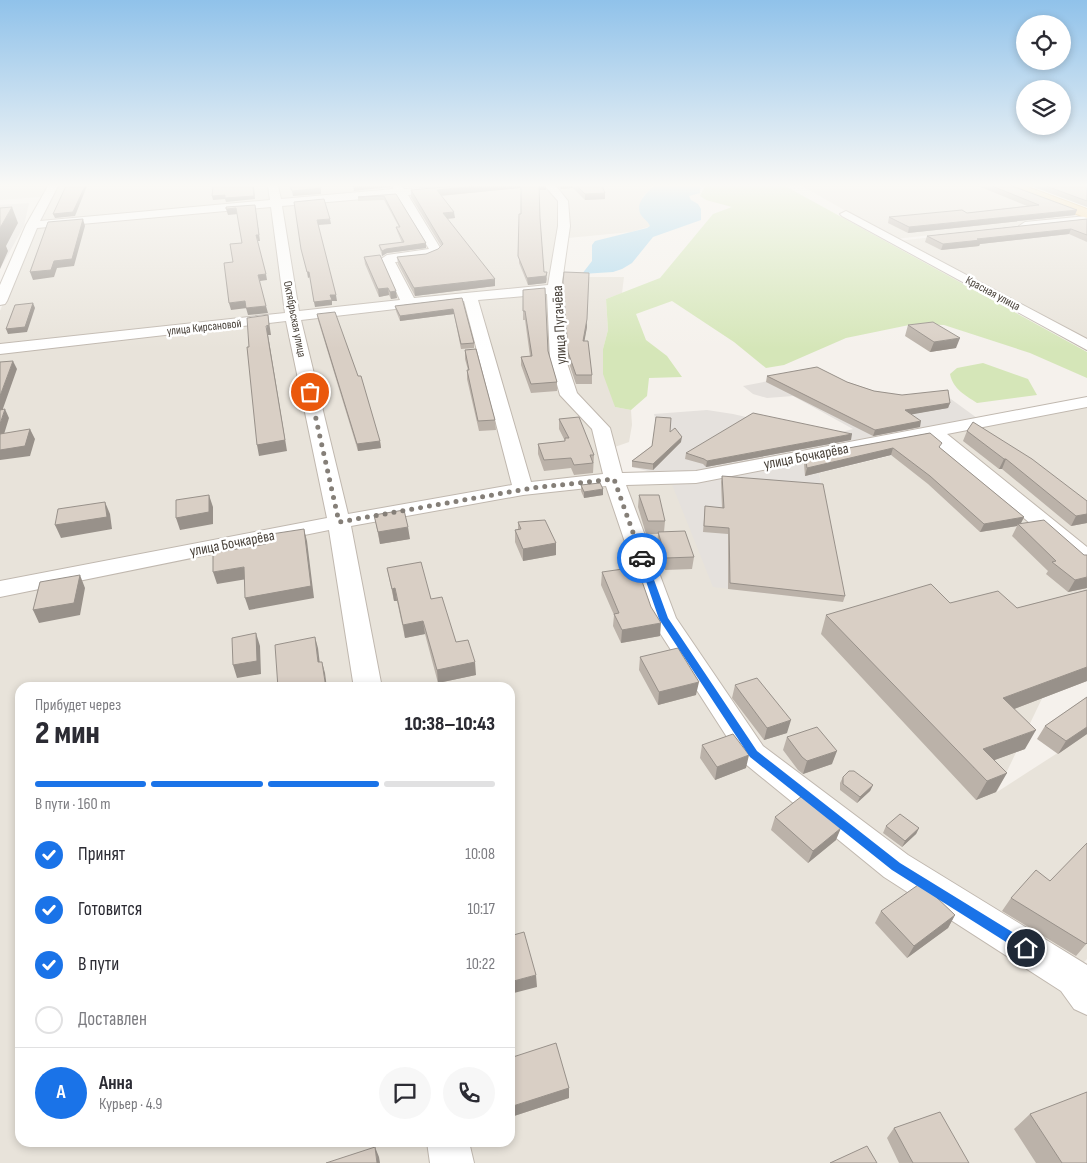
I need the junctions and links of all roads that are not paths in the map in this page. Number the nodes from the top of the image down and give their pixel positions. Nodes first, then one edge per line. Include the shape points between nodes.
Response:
1 (26, 240) edge
2 (282, 240) edge
3 (430, 240) edge
4 (562, 240) edge
5 (894, 240) edge
6 (554, 289) junction
7 (470, 296) junction
8 (0, 301) edge
9 (409, 303) junction
10 (293, 317) junction
11 (1087, 345) edge
12 (0, 349) edge
13 (1087, 402) edge
14 (931, 431) junction
15 (614, 479) junction
16 (523, 489) junction
17 (339, 522) junction
18 (1087, 559) edge
19 (0, 589) edge
20 (367, 682) edge
21 (1083, 980) edge
22 (449, 1147) edge
23 (452, 1163) edge

1 - 8 street
2 - 10 street, Октябрьская улица
3 - 9 street via 436,251 387,259
4 - 6 street, улица Пугачёва
5 - 11 street, Красная улица
6 - 7 street, улица Кирсановой
6 - 15 street, улица Пугачёва via 558,360 569,395 602,428
7 - 9 street, улица Кирсановой
7 - 16 street
9 - 10 street, улица Кирсановой
10 - 12 street, улица Кирсановой
10 - 17 street, Октябрьская улица
13 - 14 street, улица Бочкарёва
14 - 15 street, улица Бочкарёва via 696,478
14 - 18 street
15 - 16 street, улица Бочкарёва
15 - 21 street, улица Пугачёва via 664,619 753,754 896,866
16 - 17 street, улица Бочкарёва
17 - 19 street, улица Бочкарёва
17 - 20 street, Октябрьская улица
22 - 23 street

